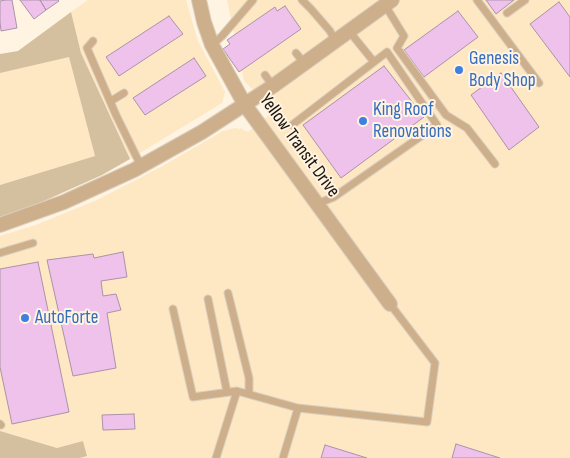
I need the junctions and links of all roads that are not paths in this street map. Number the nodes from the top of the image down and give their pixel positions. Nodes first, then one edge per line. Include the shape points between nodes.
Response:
1 (200, 0) edge
2 (253, 0) edge
3 (302, 0) edge
4 (477, 0) edge
5 (525, 0) edge
6 (389, 3) edge
7 (507, 13) dead end
8 (349, 31) junction
9 (93, 41) dead end
10 (335, 41) junction
11 (212, 45) junction
12 (374, 62) junction
13 (539, 83) dead end
14 (124, 93) dead end
15 (110, 101) junction
16 (244, 105) junction
17 (292, 125) dead end
18 (495, 164) dead end
19 (141, 166) junction
20 (317, 204) junction
21 (0, 225) edge
22 (34, 243) dead end
23 (0, 253) edge
24 (228, 294) dead end
25 (208, 299) dead end
26 (390, 304) joint
27 (173, 310) dead end
28 (237, 391) junction
29 (227, 392) junction
30 (249, 394) junction
31 (298, 408) junction
32 (216, 458) edge
33 (283, 458) edge

1 - 11 street, Yellow Transit Drive
2 - 11 lane
3 - 10 lane
4 - 13 lane
5 - 7 lane
6 - 8 street
6 - 18 lane via 404,36 397,48 446,115 467,128
8 - 10 street
8 - 12 lane
9 - 15 lane via 88,48
10 - 16 street via 300,58 269,80
11 - 16 street, Yellow Transit Drive
12 - 17 lane
12 - 20 lane via 387,52 437,125 334,197
14 - 15 lane
15 - 19 lane
16 - 19 street
16 - 20 street, Yellow Transit Drive
19 - 21 street via 64,202
20 - 26 street, Yellow Transit Drive
22 - 23 lane
24 - 30 lane via 249,378
25 - 29 lane
26 - 31 lane via 435,363 427,422
27 - 29 lane via 193,397
28 - 29 lane
28 - 30 lane
28 - 32 lane
30 - 31 lane
31 - 33 lane

